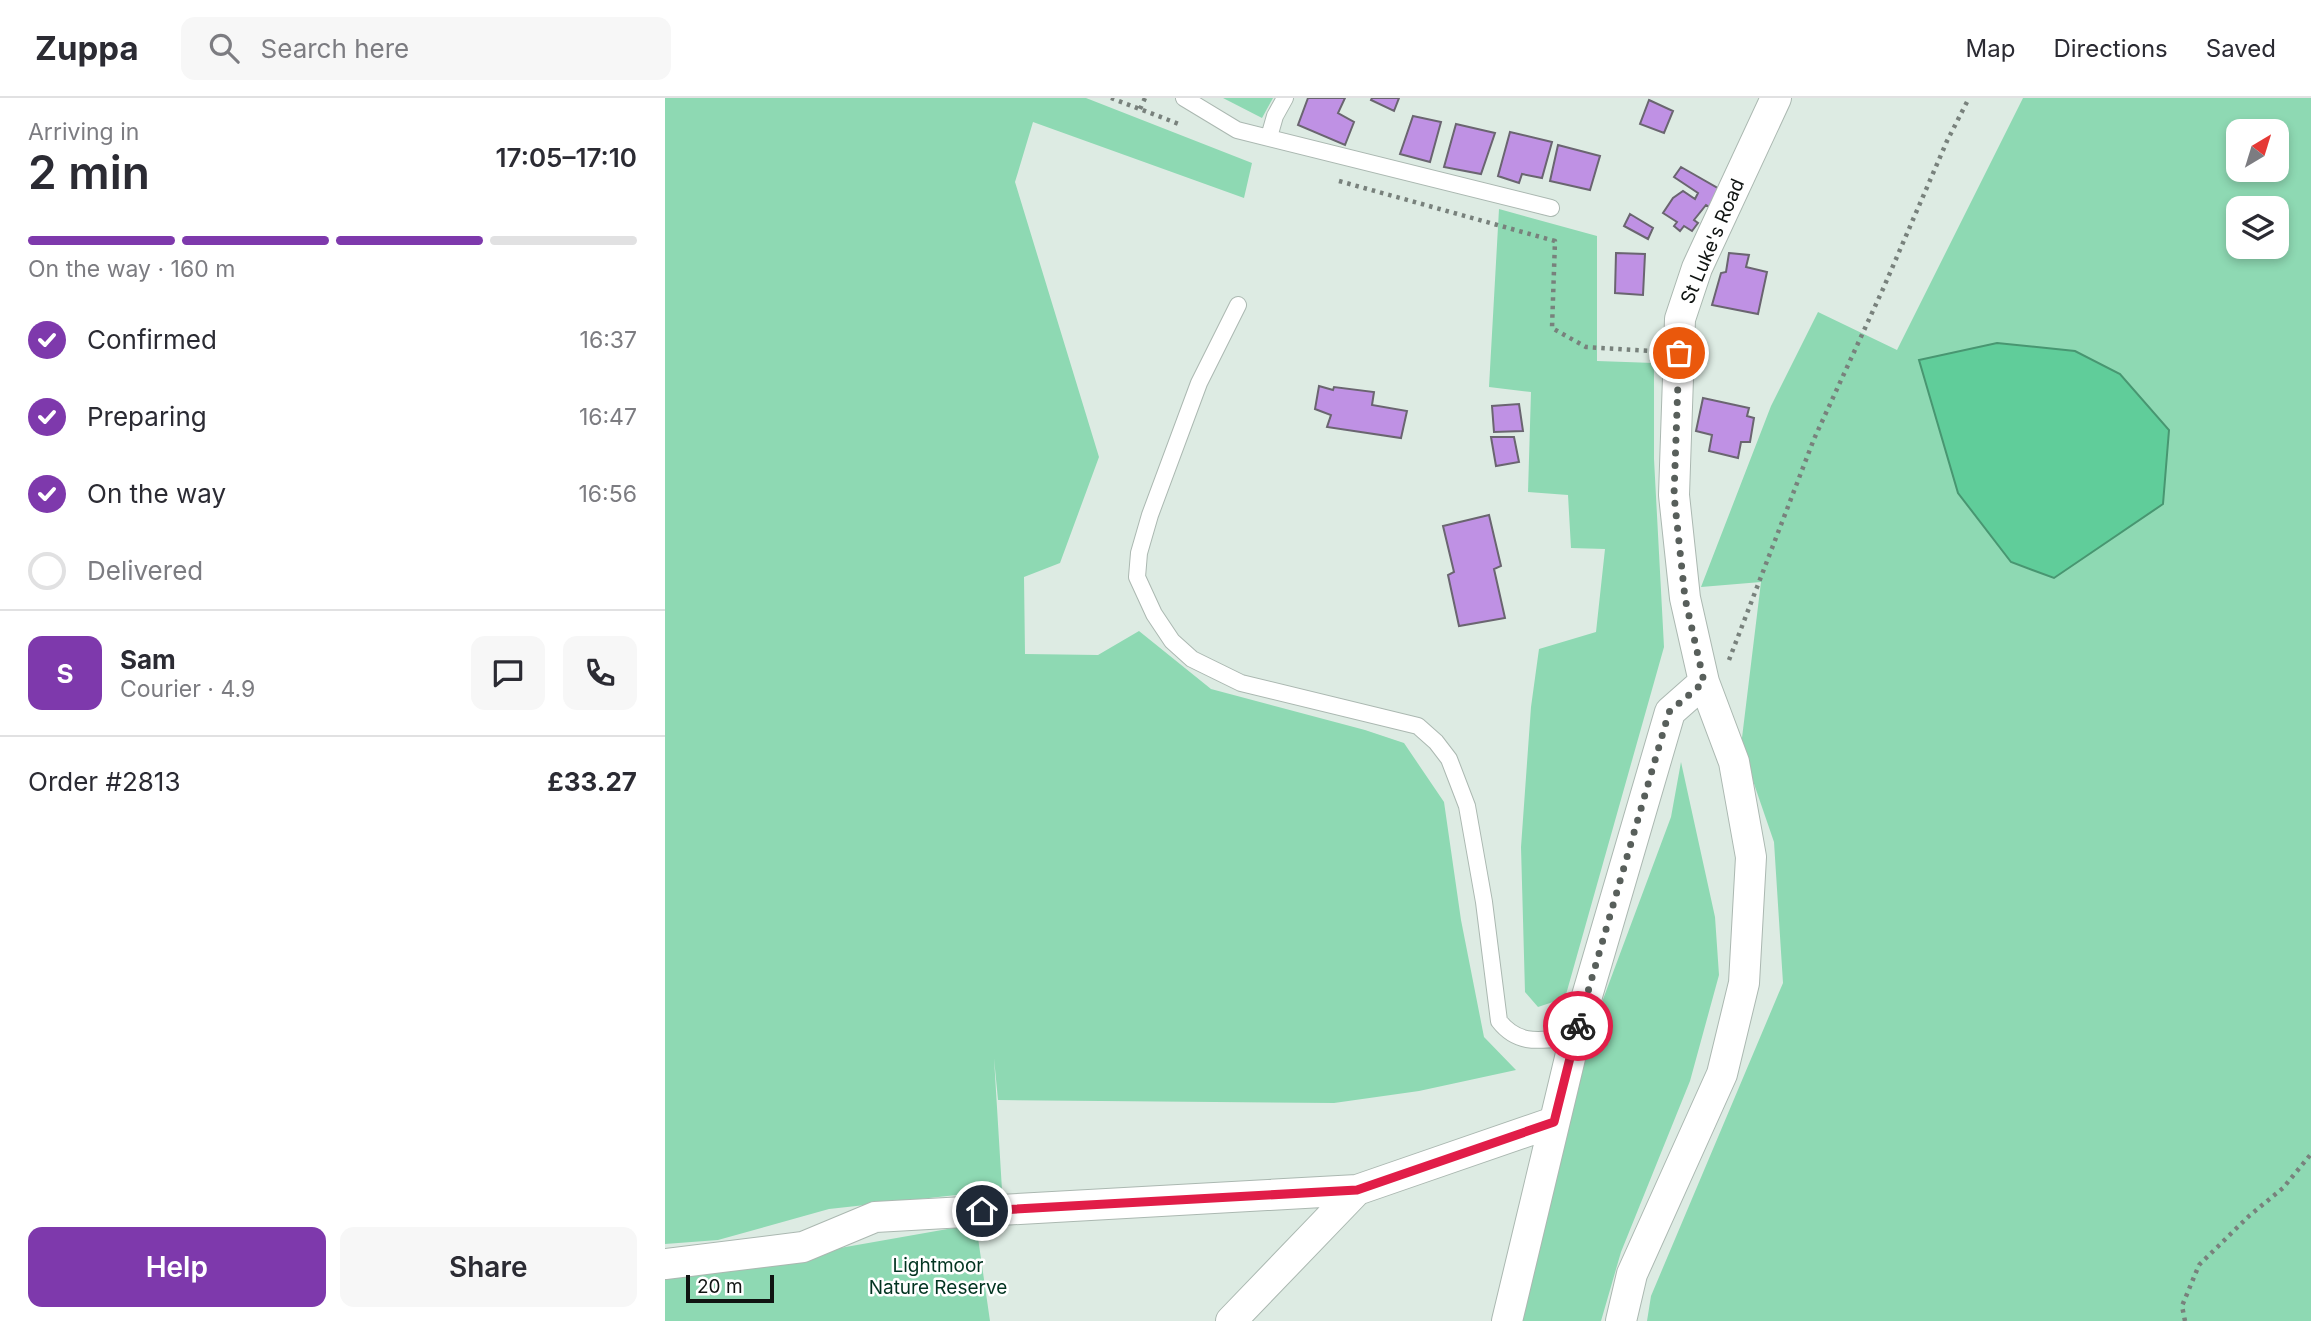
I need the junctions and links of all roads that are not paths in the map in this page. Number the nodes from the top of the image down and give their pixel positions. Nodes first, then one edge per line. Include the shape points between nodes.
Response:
1 (1184, 98) edge
2 (1285, 98) edge
3 (1776, 98) edge
4 (1269, 137) junction
5 (1551, 208) dead end
6 (1238, 305) dead end
7 (1704, 682) junction
8 (1575, 1037) junction
9 (1554, 1122) junction
10 (1357, 1190) junction
11 (665, 1264) edge
12 (1231, 1321) edge
13 (1507, 1321) edge
14 (1621, 1321) edge

1 - 4 lane via 1237,130
2 - 4 lane
3 - 7 street, St Luke's Road via 1697,268 1680,319 1674,495 1685,598
4 - 5 lane
6 - 8 lane via 1199,383 1139,553 1137,577 1154,614 1172,641 1192,659 1241,683 1418,726 1436,742 1449,759 1467,806 1499,1021 1521,1038
7 - 8 street via 1669,712
7 - 14 street, St Luke's Road via 1734,762 1751,857 1744,983 1722,1074 1632,1274
8 - 9 street
9 - 10 street
9 - 13 street
10 - 11 street via 875,1217 803,1247
10 - 12 street

